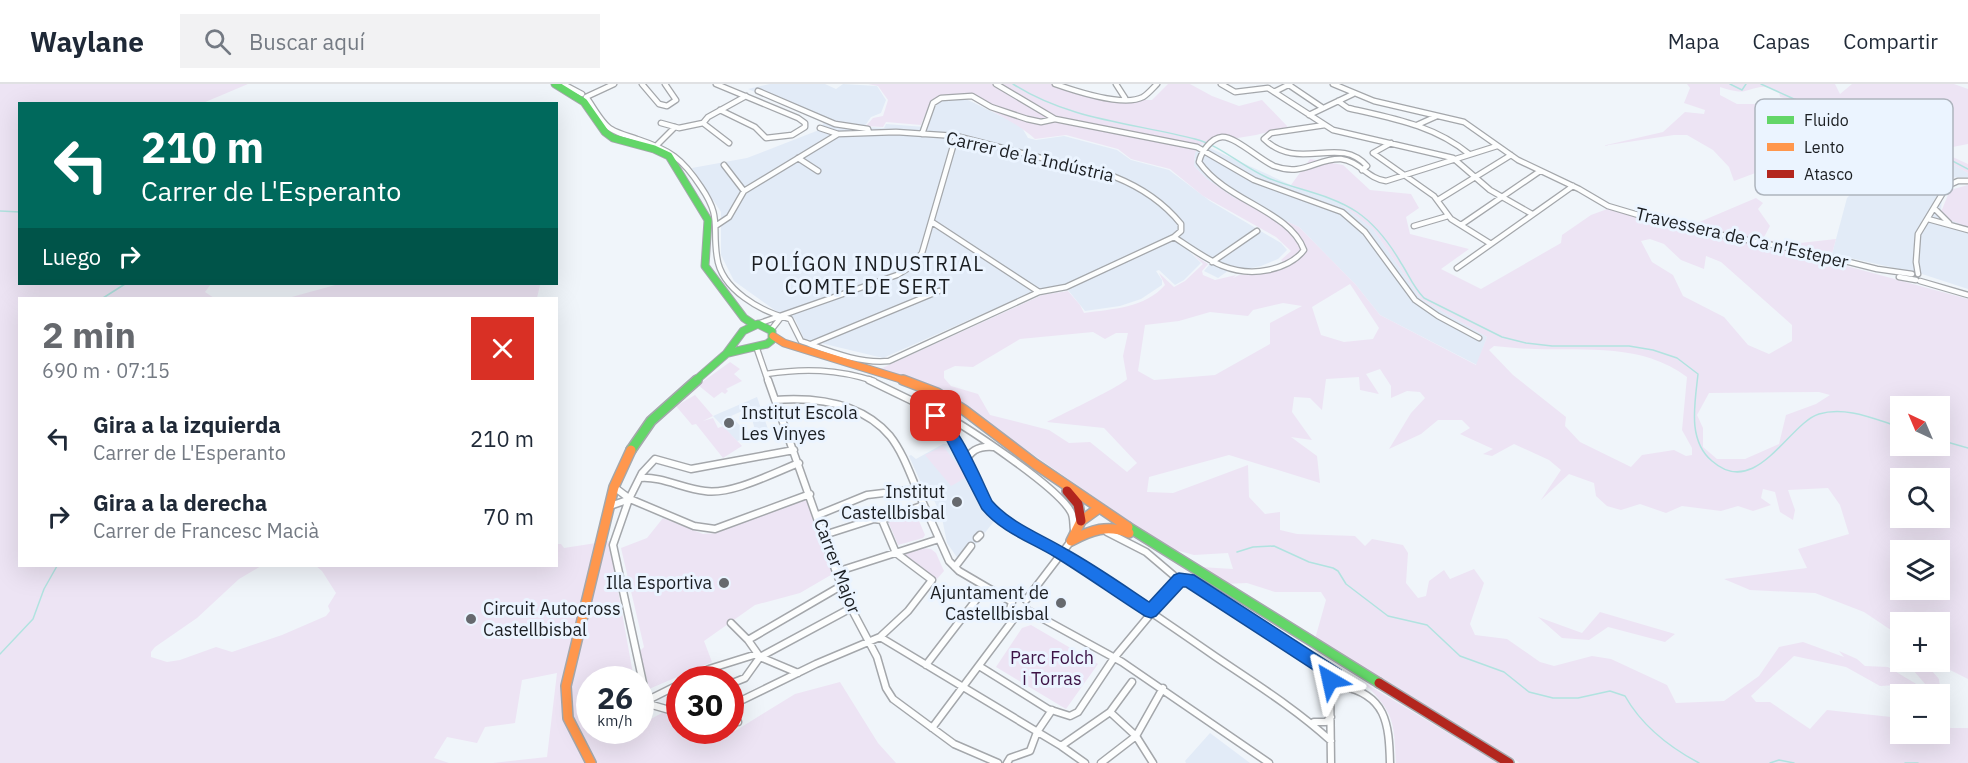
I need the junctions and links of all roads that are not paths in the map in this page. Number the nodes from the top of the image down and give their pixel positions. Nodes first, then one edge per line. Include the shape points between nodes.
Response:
1 (555, 84) edge
2 (563, 84) edge
3 (606, 84) edge
4 (614, 84) edge
5 (642, 84) edge
6 (664, 84) edge
7 (716, 84) edge
8 (996, 84) edge
9 (1055, 84) edge
10 (1116, 84) edge
11 (1157, 84) edge
12 (1221, 84) edge
13 (1262, 84) edge
14 (1290, 84) edge
15 (1333, 84) edge
16 (1268, 88) junction
17 (758, 91) dead end
18 (1274, 92) junction
19 (1353, 94) junction
20 (746, 96) junction
21 (581, 97) junction
22 (1125, 98) junction
23 (1338, 101) junction
24 (1323, 108) junction
25 (720, 110) junction
26 (1042, 112) junction
27 (1310, 115) junction
28 (1437, 116) junction
29 (1055, 119) junction
30 (1038, 122) junction
31 (661, 123) dead end
32 (703, 123) junction
33 (1324, 125) junction
34 (1417, 125) junction
35 (675, 127) junction
36 (820, 128) dead end
37 (868, 131) junction
38 (838, 134) junction
39 (922, 134) junction
40 (956, 136) junction
41 (729, 143) dead end
42 (1392, 143) junction
43 (1497, 146) junction
44 (655, 147) junction
45 (1203, 150) junction
46 (1469, 154) junction
47 (1511, 155) junction
48 (798, 158) junction
49 (1453, 158) junction
50 (724, 165) dead end
51 (1362, 170) junction
52 (818, 171) dead end
53 (1540, 171) junction
54 (1403, 175) junction
55 (1475, 177) junction
56 (1968, 181) edge
57 (1953, 183) edge
58 (1573, 186) junction
59 (744, 191) junction
60 (1942, 195) edge
61 (1501, 197) junction
62 (1438, 200) junction
63 (1608, 206) joint
64 (1934, 208) junction
65 (1532, 214) junction
66 (1448, 216) junction
67 (1928, 218) junction
68 (932, 222) junction
69 (1950, 224) junction
70 (717, 225) junction
71 (1461, 225) junction
72 (1414, 226) dead end
73 (1923, 226) junction
74 (1968, 230) edge
75 (1257, 231) dead end
76 (1174, 237) junction
77 (1491, 244) junction
78 (1212, 262) junction
79 (1457, 268) dead end
80 (1877, 269) joint
81 (1917, 277) junction
82 (939, 291) dead end
83 (1039, 292) junction
84 (1968, 294) edge
85 (782, 316) junction
86 (744, 318) junction
87 (756, 324) junction
88 (743, 329) junction
89 (772, 333) junction
90 (1479, 338) dead end
91 (738, 339) junction
92 (784, 343) junction
93 (767, 344) junction
94 (811, 344) junction
95 (746, 348) junction
96 (757, 349) junction
97 (728, 353) junction
98 (766, 374) junction
99 (776, 400) junction
100 (937, 413) junction
101 (994, 447) junction
102 (794, 450) junction
103 (966, 460) junction
104 (799, 463) junction
105 (1035, 464) junction
106 (640, 478) junction
107 (614, 487) junction
108 (917, 489) junction
109 (622, 493) junction
110 (810, 494) junction
111 (630, 499) junction
112 (611, 502) junction
113 (924, 505) junction
114 (1099, 508) junction
115 (818, 515) junction
116 (882, 520) junction
117 (1081, 521) junction
118 (1091, 530) junction
119 (1074, 531) junction
120 (824, 535) junction
121 (939, 539) junction
122 (1071, 541) junction
123 (971, 546) dead end
124 (1166, 552) junction
125 (896, 553) junction
126 (1062, 554) junction
127 (955, 567) junction
128 (836, 572) junction
129 (1179, 580) junction
130 (841, 586) junction
131 (986, 587) junction
132 (1026, 600) junction
133 (1012, 602) junction
134 (851, 608) junction
135 (1029, 611) junction
136 (1151, 612) junction
137 (1016, 616) junction
138 (731, 623) dead end
139 (880, 637) junction
140 (748, 640) junction
141 (868, 640) junction
142 (758, 656) junction
143 (1114, 658) junction
144 (926, 665) junction
145 (640, 666) edge
146 (720, 666) edge
147 (979, 666) junction
148 (798, 673) junction
149 (744, 678) edge
150 (1332, 678) junction
151 (1132, 682) dead end
152 (1340, 687) junction
153 (962, 688) junction
154 (1163, 688) junction
155 (744, 699) edge
156 (1331, 701) junction
157 (1052, 710) junction
158 (1110, 712) junction
159 (1331, 717) junction
160 (1310, 721) junction
161 (932, 728) junction
162 (1037, 732) junction
163 (1136, 736) junction
164 (1331, 741) junction
165 (1061, 746) junction
166 (591, 763) edge
167 (998, 763) edge
168 (1007, 763) edge
169 (1085, 763) edge
170 (1101, 763) edge
171 (1153, 763) edge
172 (1269, 763) edge
173 (1331, 763) edge
174 (1390, 763) edge
175 (1509, 763) edge

1 - 21 street
2 - 21 street
3 - 21 street
4 - 21 street
5 - 6 street via 659,104 667,106 676,100
7 - 20 street
8 - 26 street
9 - 22 street via 1095,97
10 - 22 street
11 - 22 street via 1142,97
12 - 16 street via 1235,92
13 - 16 street
14 - 18 street
14 - 24 street
15 - 19 street
16 - 18 street
17 - 37 street, Carrer de la Indústria via 835,124
18 - 27 street
19 - 23 street
19 - 28 street
20 - 25 street
20 - 25 street via 798,118 805,127 799,133 768,139 755,127
21 - 44 street via 608,135
23 - 24 street
23 - 34 street via 1348,108
24 - 27 street
25 - 32 street
26 - 29 street
26 - 30 street via 1045,118
27 - 33 street
28 - 34 street
28 - 43 street via 1464,123
29 - 30 street
29 - 45 street
30 - 39 street via 991,107 976,96 941,98 933,103
31 - 35 street
32 - 35 street
32 - 41 street
33 - 42 street
33 - 51 street via 1271,133 1264,139 1285,153 1345,152 1365,162 1367,166
34 - 46 street via 1454,141
35 - 44 street
36 - 38 street
37 - 38 street, Carrer de la Indústria
37 - 39 street, Carrer de la Indústria
38 - 48 street
39 - 40 street, Carrer de la Indústria
40 - 68 street
40 - 76 street, Carrer de la Indústria via 1124,179 1180,222 1181,231
42 - 49 street
42 - 54 street via 1372,153
43 - 46 street
43 - 47 street
44 - 70 street via 673,153 682,164 706,195 716,213
44 - 86 street via 672,159 706,214 709,232 705,266
45 - 51 street via 1215,139 1228,137 1276,168 1307,168 1339,159
45 - 78 street via 1199,162 1208,176 1258,210 1289,225 1298,233 1304,250 1288,264 1256,273 1232,273
45 - 90 street via 1254,180 1349,216 1411,297
46 - 49 street
47 - 53 street
47 - 55 street
48 - 52 street
48 - 59 street
49 - 54 street
49 - 55 street
50 - 59 street
51 - 54 street via 1381,181
53 - 58 street
53 - 61 street
54 - 62 street
55 - 61 street
55 - 62 street
56 - 57 street
58 - 63 street
58 - 65 street
59 - 70 street via 729,217
60 - 64 street
61 - 65 street
61 - 71 street
62 - 66 street
63 - 80 street, Travessera de Ca n'Esteper via 1672,225
64 - 67 street
64 - 69 street
65 - 77 street
66 - 71 street
66 - 72 street
67 - 69 street
67 - 73 street
68 - 83 street
68 - 85 street via 922,253 904,271
69 - 73 street
69 - 74 street
70 - 85 street via 717,259 727,280 747,300
71 - 77 street
73 - 81 street via 1916,243
75 - 78 street
76 - 78 street
76 - 83 street via 1064,288
77 - 79 street
80 - 81 street, Travessera de Ca n'Esteper via 1893,276
81 - 84 street, Travessera de Ca n'Esteper
82 - 94 street
83 - 94 street via 885,362
85 - 87 street
85 - 89 street
85 - 94 street via 790,319 801,341
86 - 87 street
86 - 88 street
87 - 88 street
87 - 89 street via 767,326
88 - 91 street
89 - 92 street
89 - 93 street
91 - 95 street
91 - 97 street
92 - 93 street
92 - 105 street via 937,393
93 - 96 street
95 - 96 street
95 - 97 street
96 - 98 street, Carrer Major
97 - 107 street via 665,405 634,444
98 - 99 street, Carrer Major
98 - 100 street via 816,368 847,371 876,381
99 - 102 street, Carrer Major
99 - 108 street via 822,400 871,420 896,444
100 - 101 street
100 - 103 street
101 - 103 street via 977,448
101 - 119 street via 1067,503
102 - 104 street, Carrer Major
102 - 106 street via 691,469 655,459
103 - 126 street via 995,515
104 - 106 street via 716,492 675,486 650,476
104 - 110 street, Carrer Major
105 - 114 street
105 - 117 street via 1078,501
106 - 111 street
107 - 109 street
107 - 112 street
108 - 113 street
108 - 115 street via 867,495
109 - 111 street
109 - 112 street
110 - 111 street via 715,529 694,526
110 - 115 street, Carrer Major
111 - 112 street
111 - 145 street via 613,545
112 - 166 street via 566,686 568,718
113 - 116 street
113 - 121 street
114 - 117 street
114 - 122 street via 1098,520
114 - 124 street
115 - 120 street, Carrer Major
116 - 120 street
116 - 125 street
117 - 119 street
118 - 122 street
118 - 124 street via 1111,526 1125,530
118 - 129 street via 1111,532 1125,539
119 - 122 street
120 - 128 street, Carrer Major
121 - 125 street
121 - 127 street
122 - 126 street
123 - 127 street
124 - 175 street
125 - 128 street
125 - 139 street via 932,580 908,611
126 - 132 street
126 - 136 street
127 - 131 street
128 - 130 street, Carrer Major
129 - 136 street
129 - 150 street via 1188,580 1318,663
130 - 134 street, Carrer Major
130 - 140 street
131 - 133 street
131 - 144 street
132 - 133 street
132 - 135 street
133 - 137 street via 1010,609
134 - 141 street, Carrer Major
134 - 142 street
135 - 137 street
135 - 143 street
136 - 143 street
136 - 160 street
137 - 147 street
138 - 140 street
139 - 141 street
139 - 144 street
140 - 142 street
141 - 148 street
141 - 161 street, Carrer Major via 890,694
142 - 146 street
142 - 148 street
142 - 149 street
143 - 154 street
143 - 157 street via 1078,712 1070,716
144 - 153 street
147 - 153 street
147 - 157 street
148 - 155 street
150 - 152 street
150 - 152 street via 1343,679
150 - 156 street
151 - 158 street
152 - 156 street
152 - 174 street via 1360,690 1383,710 1389,727
153 - 161 street
153 - 162 street
154 - 163 street
154 - 172 street
156 - 159 street
157 - 162 street
158 - 163 street
158 - 165 street
159 - 160 street via 1319,724
159 - 164 street
160 - 164 street
161 - 167 street, Carrer Major via 954,744
162 - 165 street
162 - 168 street via 1030,751 1010,758
163 - 170 street
163 - 171 street
164 - 173 street
165 - 169 street

